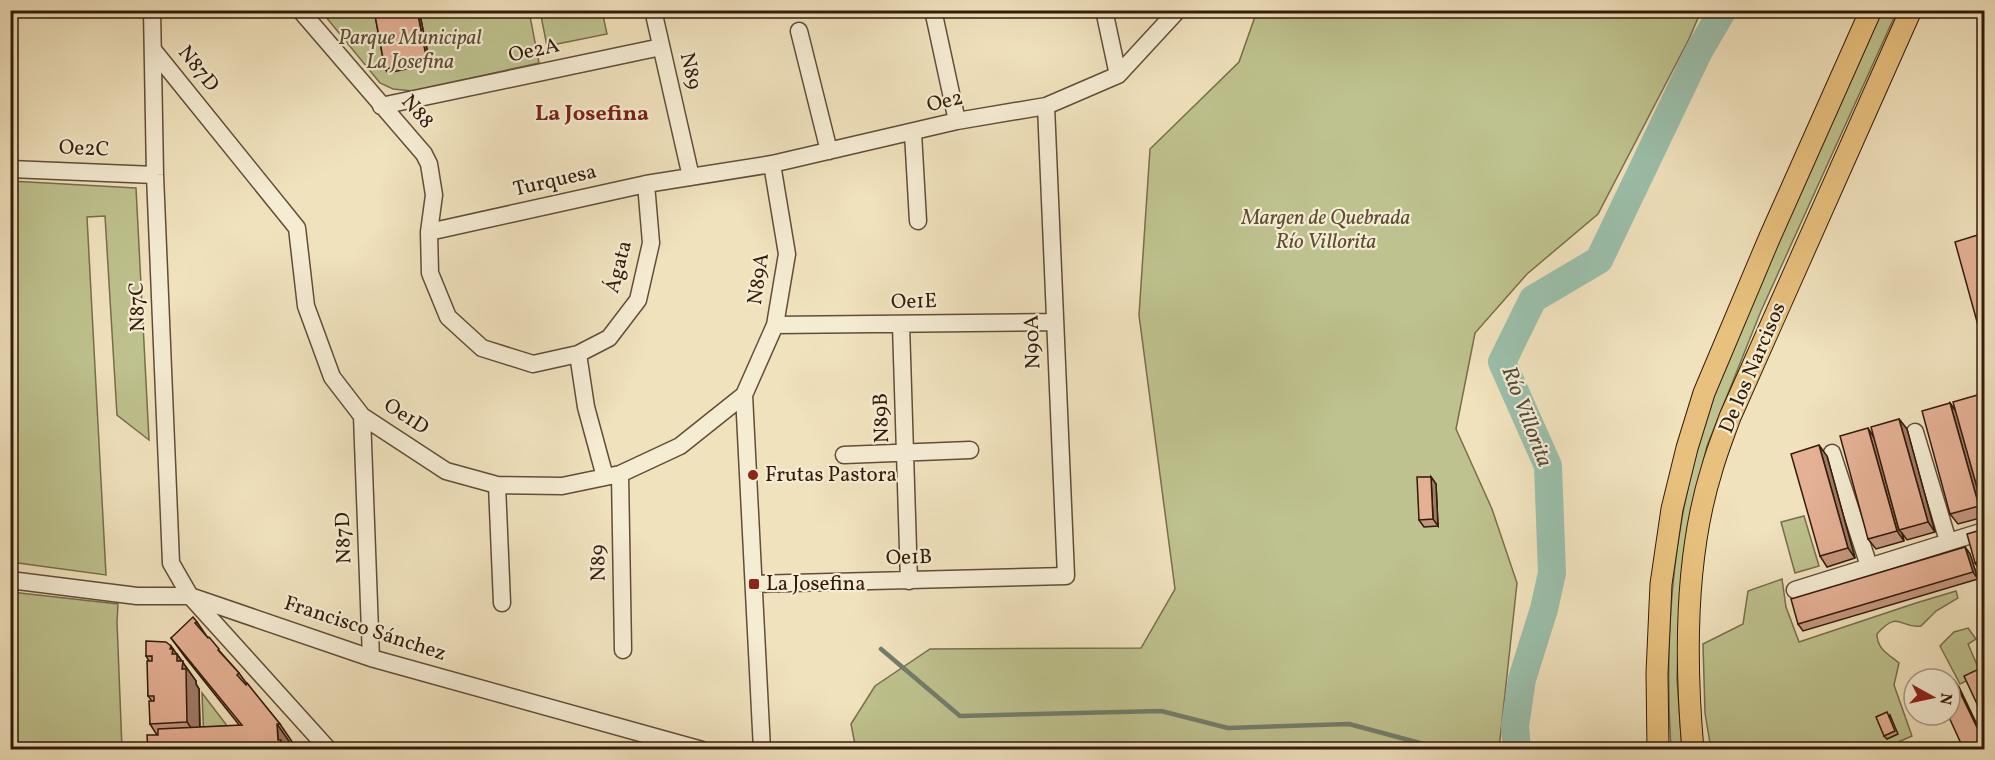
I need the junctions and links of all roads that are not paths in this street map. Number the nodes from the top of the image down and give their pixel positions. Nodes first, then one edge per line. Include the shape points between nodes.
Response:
1 (152, 10) edge
2 (300, 10) edge
3 (653, 10) edge
4 (933, 10) edge
5 (1104, 10) edge
6 (1178, 10) edge
7 (1871, 10) edge
8 (1911, 10) edge
9 (800, 31) dead end
10 (661, 47) junction
11 (154, 51) junction
12 (1118, 75) junction
13 (381, 106) junction
14 (1046, 106) junction
15 (957, 121) junction
16 (913, 133) junction
17 (829, 151) junction
18 (772, 164) junction
19 (10, 168) edge
20 (155, 175) junction
21 (691, 177) junction
22 (646, 184) junction
23 (918, 221) dead end
24 (297, 228) joint
25 (429, 232) junction
26 (1054, 322) junction
27 (775, 326) junction
28 (901, 326) junction
29 (578, 354) junction
30 (744, 395) junction
31 (362, 416) junction
32 (1915, 432) dead end
33 (970, 450) dead end
34 (1832, 453) dead end
35 (905, 454) junction
36 (844, 455) dead end
37 (612, 475) junction
38 (496, 485) junction
39 (1984, 531) edge
40 (1948, 541) junction
41 (1869, 566) junction
42 (1066, 576) joint
43 (10, 580) edge
44 (909, 581) junction
45 (754, 584) junction
46 (1795, 590) dead end
47 (190, 596) junction
48 (502, 603) dead end
49 (623, 650) dead end
50 (371, 658) junction
51 (328, 750) edge
52 (702, 750) edge
53 (762, 750) edge
54 (1658, 750) edge
55 (1693, 750) edge

1 - 11 street, N87C
2 - 13 street, N88
3 - 10 street, N89
4 - 15 street
5 - 12 street
6 - 12 street, Oe2
7 - 54 main road, De los Narcisos via 1713,371 1687,448 1672,509 1661,584
8 - 55 main road, De los Narcisos via 1730,417 1712,470 1691,586 1689,673
9 - 17 street
10 - 13 street, Oe2A
10 - 21 street, N89
11 - 20 street, N87C
11 - 24 street, N87D
12 - 14 street, Oe2
13 - 25 street, N88 via 429,164 434,195
14 - 15 street, Oe2
14 - 26 street, N90A
15 - 16 street, Oe2
16 - 17 street, Oe2
16 - 23 street
17 - 18 street, Oe2
18 - 21 street, Oe2
18 - 27 street, N89A via 787,254
19 - 20 street, Oe2C
20 - 47 street, N87C via 171,563
21 - 22 street, Turquesa
22 - 25 street, Turquesa
22 - 29 street, Ágata via 651,243 638,300 609,338
24 - 31 street, Oe1D via 306,306 332,377
25 - 29 street, Ágata via 430,273 448,317 482,348 533,364
26 - 28 street, Oe1E
26 - 42 street, N90A
27 - 28 street, Oe1E
27 - 30 street, N89A
28 - 35 street, N89B
29 - 37 street, N89 via 586,407
30 - 37 street, N89A via 680,446
30 - 45 street, N89A
31 - 38 street, Oe1D via 446,471
31 - 50 street, N87D
32 - 40 street
33 - 35 street
34 - 41 street
35 - 36 street
35 - 44 street, N89B
37 - 38 street, Oe1D via 562,486
37 - 49 street, N89
38 - 48 street
39 - 40 street
40 - 41 street
41 - 46 street
42 - 44 street, Oe1B
43 - 47 street, Francisco Sánchez via 137,596
44 - 45 street, Oe1B
45 - 53 street
47 - 50 street, Francisco Sánchez
47 - 51 street
50 - 52 street, Francisco Sánchez

